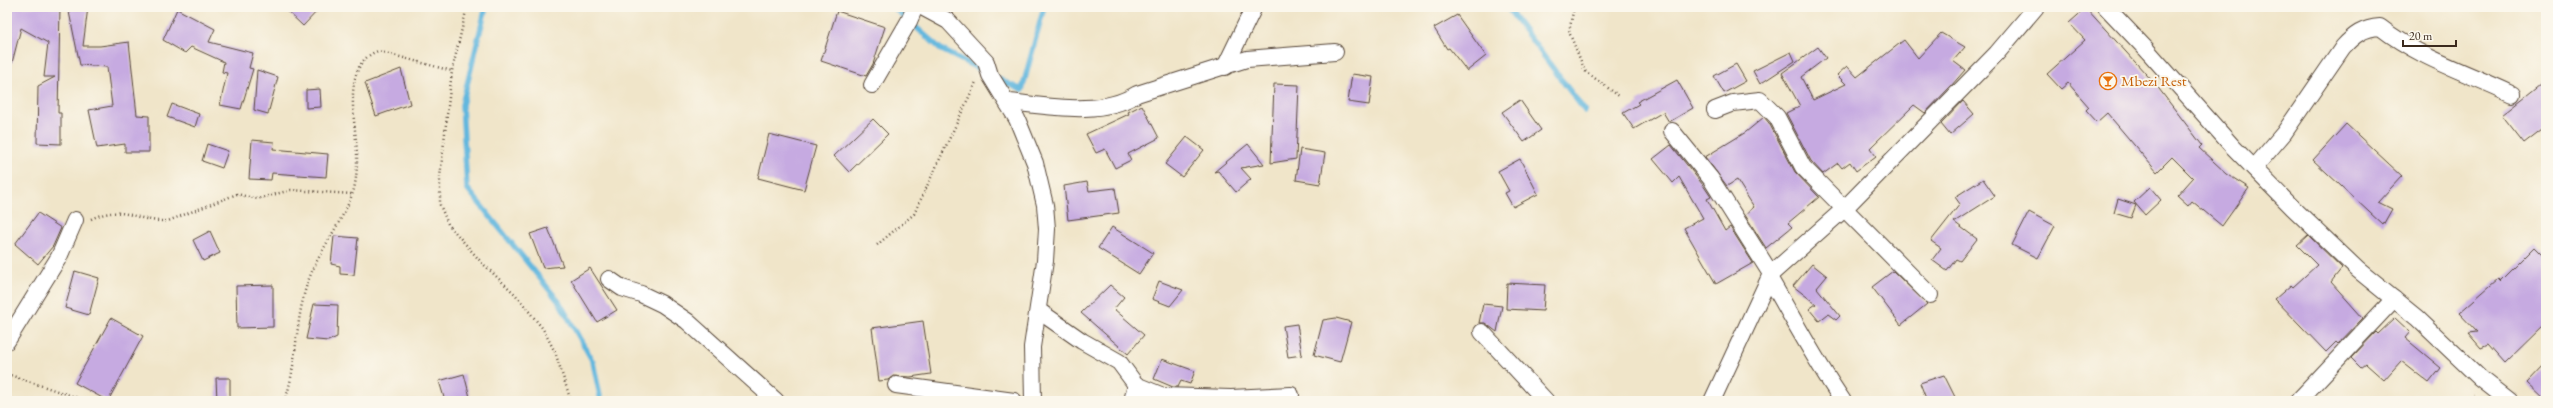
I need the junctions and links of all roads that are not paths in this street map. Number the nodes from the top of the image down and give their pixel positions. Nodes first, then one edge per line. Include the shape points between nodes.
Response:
1 (915, 7) edge
2 (922, 7) edge
3 (1254, 7) edge
4 (2036, 7) edge
5 (2106, 7) edge
6 (1335, 52) dead end
7 (1225, 68) junction
8 (872, 85) dead end
9 (2512, 94) dead end
10 (1009, 102) junction
11 (1715, 110) dead end
12 (1672, 131) dead end
13 (2254, 168) junction
14 (1843, 210) junction
15 (74, 220) road end
16 (1771, 277) junction
17 (609, 279) dead end
18 (1930, 295) dead end
19 (2394, 299) junction
20 (1039, 311) junction
21 (1482, 332) dead end
22 (7, 341) edge
23 (896, 385) dead end
24 (1136, 385) junction
25 (1291, 395) dead end
26 (776, 401) edge
27 (1014, 401) edge
28 (1033, 401) edge
29 (1132, 401) edge
30 (1546, 401) edge
31 (1712, 401) edge
32 (1843, 401) edge
33 (2298, 401) edge
34 (2509, 401) edge

1 - 8 street
2 - 10 street via 948,21 986,62 990,75
3 - 7 street
4 - 14 street via 1997,53
5 - 13 street
6 - 7 street via 1247,59
7 - 10 street via 1137,94 1122,104 1084,107
9 - 13 street via 2443,65 2380,27 2369,28 2354,35 2343,47 2284,132
10 - 20 street via 1035,163 1045,205 1045,262
11 - 14 street via 1733,103 1760,100 1777,117 1803,167
12 - 16 street via 1711,179
13 - 19 street via 2347,259
14 - 16 street
14 - 18 street
15 - 22 street via 59,257
16 - 31 street
16 - 32 street via 1822,371
17 - 26 street via 625,290 662,304 687,321
19 - 33 street
19 - 34 street via 2481,379
20 - 24 street via 1082,341 1120,362
20 - 28 street via 1032,347
21 - 30 street
23 - 27 street
24 - 25 street via 1163,396 1231,398
24 - 29 street

